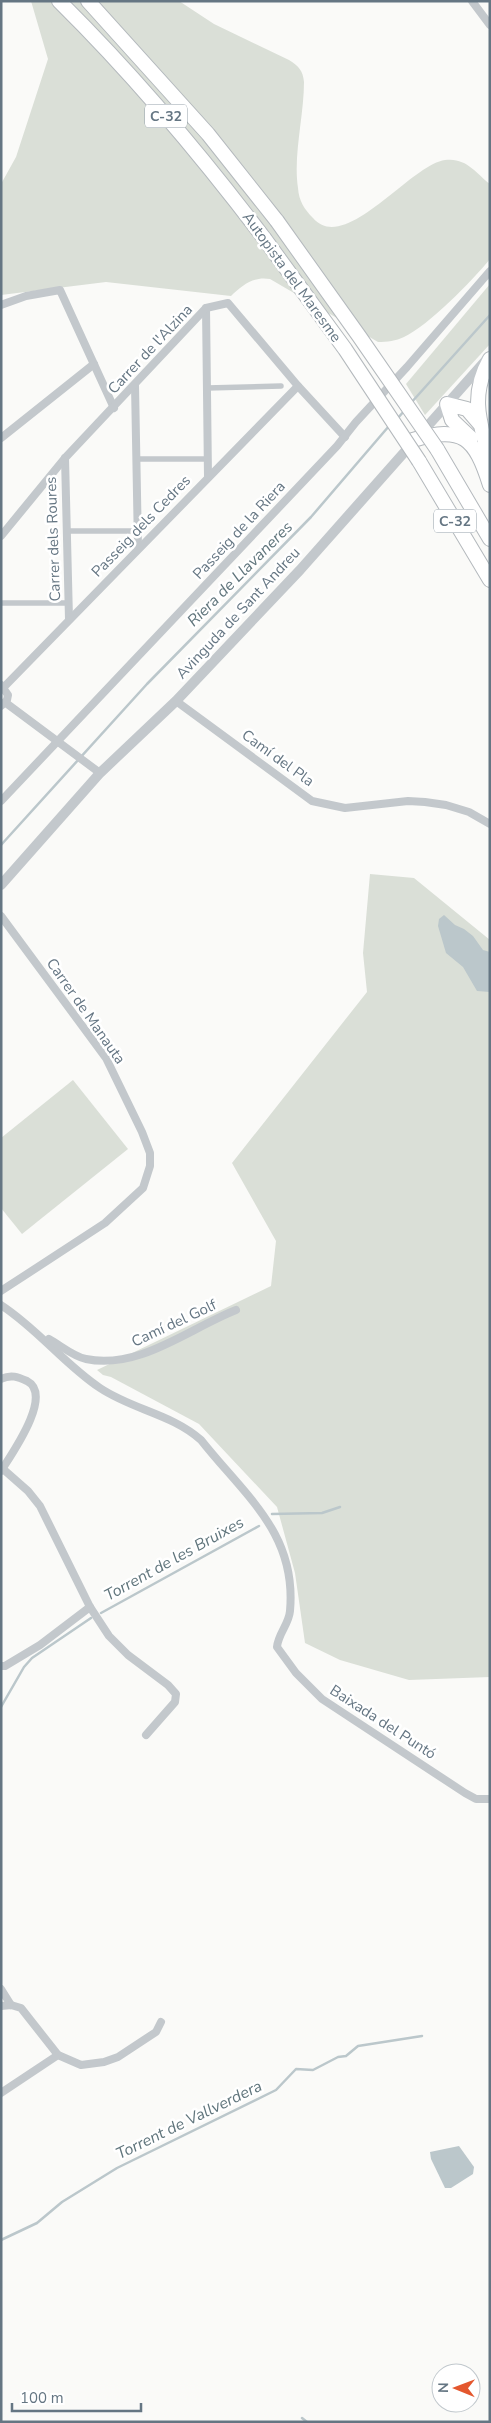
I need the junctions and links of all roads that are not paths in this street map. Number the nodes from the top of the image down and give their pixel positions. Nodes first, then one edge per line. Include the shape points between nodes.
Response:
1 (59, 1) edge
2 (88, 1) edge
3 (472, 1) edge
4 (490, 25) edge
5 (490, 271) edge
6 (1, 305) edge
7 (206, 308) junction
8 (490, 355) edge
9 (490, 359) edge
10 (94, 364) junction
11 (135, 385) junction
12 (282, 386) dead end
13 (298, 386) junction
14 (207, 388) junction
15 (447, 404) junction
16 (114, 408) junction
17 (479, 423) junction
18 (345, 437) junction
19 (1, 438) edge
20 (413, 440) junction
21 (65, 458) junction
22 (485, 458) edge
23 (137, 459) junction
24 (208, 459) junction
25 (208, 477) junction
26 (490, 485) edge
27 (67, 531) junction
28 (138, 531) junction
29 (1, 536) edge
30 (490, 539) edge
31 (138, 548) junction
32 (490, 580) edge
33 (1, 603) edge
34 (69, 603) junction
35 (70, 619) junction
36 (3, 686) edge
37 (176, 701) junction
38 (4, 704) edge
39 (57, 741) junction
40 (100, 773) junction
41 (1, 801) edge
42 (490, 824) edge
43 (1, 885) edge
44 (1, 916) edge
45 (1, 1291) edge
46 (1, 1304) edge
47 (236, 1310) dead end
48 (41, 1335) junction
49 (1, 1379) edge
50 (2, 1470) edge
51 (90, 1607) junction
52 (1, 1666) edge
53 (146, 1735) dead end
54 (490, 1800) edge
55 (1, 1989) edge
56 (12, 2005) junction
57 (1, 2006) edge
58 (161, 2022) dead end
59 (58, 2055) junction
60 (1, 2093) edge

1 - 32 highway, Autopista del Maresme / C-32, bridge via 152,99 264,238 345,349 419,461
2 - 30 highway, Autopista del Maresme / C-32, bridge via 208,134 277,221 437,450
3 - 4 street
5 - 18 street, Passeig de la Riera
6 - 10 street via 26,296 60,290
7 - 11 street, Carrer de l'Alzina
7 - 13 street, Carrer de l'Alzina via 228,303
7 - 14 street
8 - 15 street, Avinguda de Sant Andreu
9 - 17 highway via 478,391
10 - 16 street
10 - 19 street
11 - 16 street, Carrer de l'Alzina
11 - 23 street
12 - 14 street
13 - 18 street, Carrer de l'Alzina
13 - 25 street, Passeig dels Cedres
14 - 24 street
15 - 17 highway via 467,409
15 - 20 street, Avinguda de Sant Andreu
15 - 22 highway via 452,420
16 - 21 street, Carrer de l'Alzina
17 - 22 highway
18 - 39 street, Passeig de la Riera
20 - 22 highway via 432,434 452,434 464,438
20 - 37 street, Avinguda de Sant Andreu via 300,570
21 - 27 street, Carrer dels Roures
21 - 29 street, Carrer de l'Alzina
22 - 26 highway
23 - 24 street
23 - 28 street
24 - 25 street
25 - 31 street, Passeig dels Cedres
27 - 28 street
27 - 34 street, Carrer dels Roures
28 - 31 street
31 - 35 street, Passeig dels Cedres
33 - 34 street
34 - 35 street, Carrer dels Roures
35 - 36 street, Passeig dels Cedres
36 - 38 street via 8,695
37 - 40 street, Avinguda de Sant Andreu
37 - 42 street, Camí del Pla via 312,801 345,808 424,802 469,812
38 - 39 street
39 - 40 street
39 - 41 street, Passeig de la Riera
40 - 43 street, Avinguda de Sant Andreu
44 - 45 street, Carrer de Manauta via 106,1058 142,1132 150,1153 150,1166 143,1188 105,1223
45 - 46 street
46 - 48 street, Baixada del Puntó
47 - 48 street, Camí del Golf via 158,1348 123,1361 85,1359
48 - 54 street, Baixada del Puntó via 74,1369 102,1389 191,1431 269,1521 284,1555 290,1596 290,1614 277,1647 296,1674 322,1699 465,1793 476,1800
49 - 50 street via 17,1376 31,1384 36,1395 36,1407
50 - 51 street via 28,1491 40,1506
51 - 52 street via 40,1645
51 - 53 street via 115,1643 176,1694 175,1702
55 - 56 street
56 - 57 street
56 - 59 street via 21,2008
58 - 59 street via 156,2032 118,2057 104,2062 80,2065
59 - 60 street

